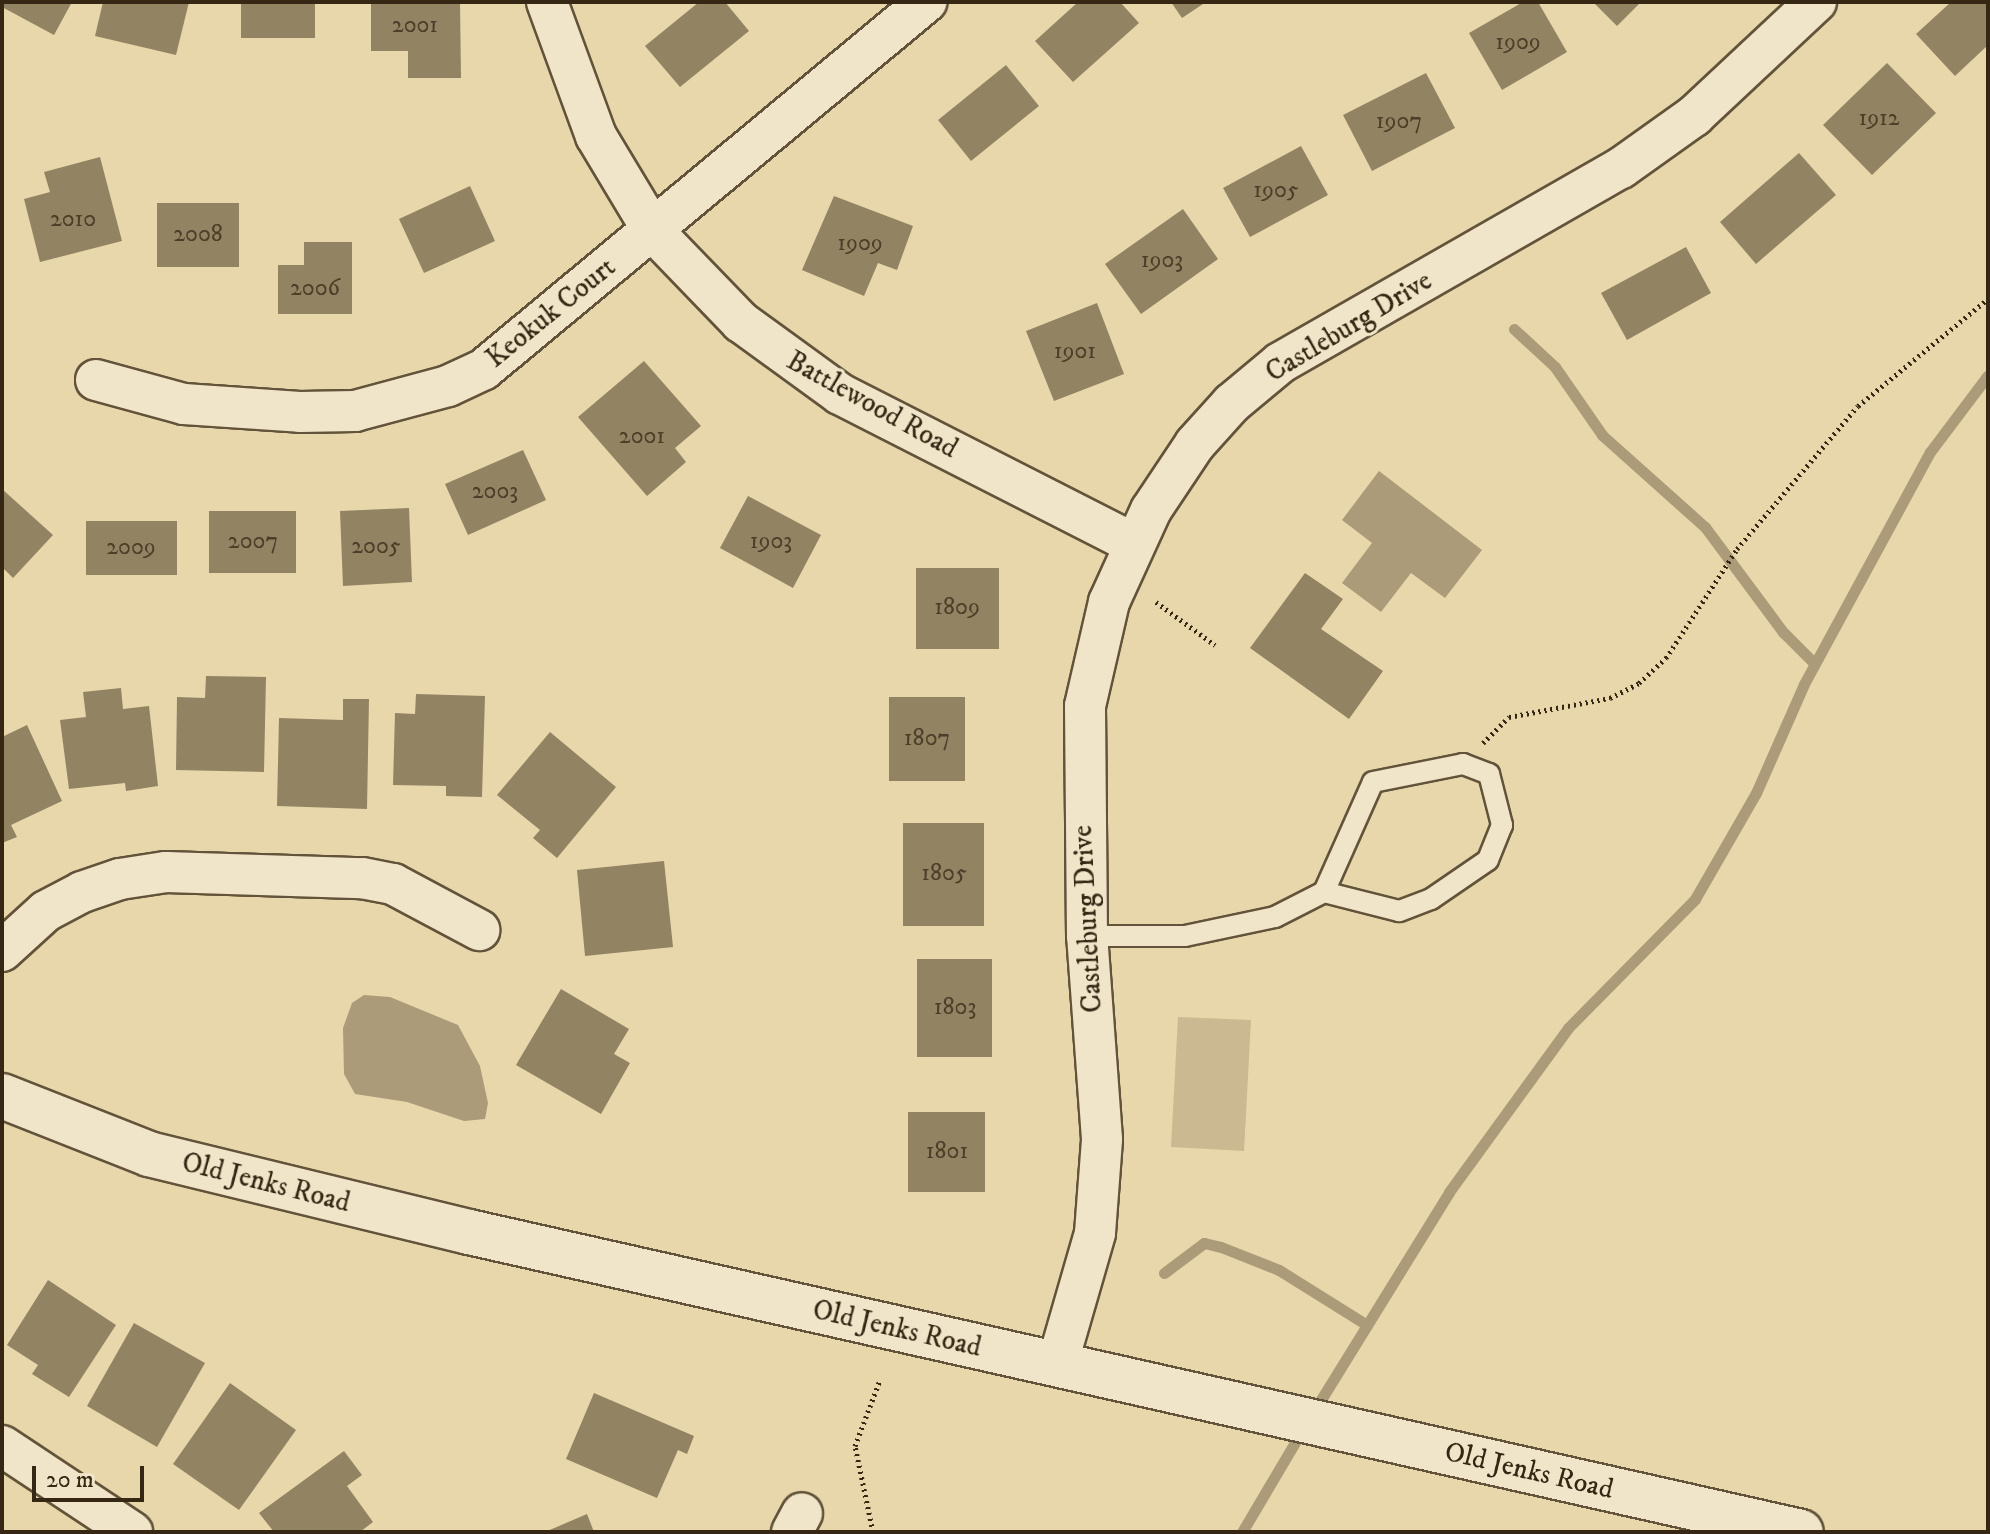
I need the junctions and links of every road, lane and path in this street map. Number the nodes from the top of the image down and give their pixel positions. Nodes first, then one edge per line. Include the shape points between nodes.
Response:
1 (547, 2) edge
2 (926, 2) edge
3 (1816, 2) edge
4 (653, 231) junction
5 (1988, 299) edge
6 (96, 380) dead end
7 (1133, 543) junction
8 (1156, 602) dead end
9 (1215, 645) dead end
10 (1509, 717) dead end
11 (1324, 892) junction
12 (479, 930) dead end
13 (1087, 936) junction
14 (2, 951) edge
15 (2, 1096) edge
16 (1057, 1365) junction
17 (880, 1380) dead end
18 (2, 1446) edge
19 (132, 1532) edge
20 (873, 1532) edge
21 (1801, 1532) edge

1 - 4 street, Battlewood Road via 596,136
2 - 4 street, Keokuk Court
3 - 7 street, Castleburg Drive via 1694,116 1621,168 1280,363 1232,403 1195,444
4 - 6 street, Keokuk Court via 484,369 397,403 355,411 231,409 184,404
4 - 7 street, Battlewood Road via 764,343 840,394
5 - 10 path via 1858,406 1737,549 1666,658 1639,683 1610,698
7 - 13 street, Castleburg Drive via 1109,602 1085,706
8 - 9 path
11 - 11 lane via 1373,782 1463,764 1489,774 1502,825 1488,860 1431,899 1399,911
11 - 13 lane via 1275,917 1233,928 1185,936
12 - 14 street via 393,884 362,878 166,872 82,892 46,911
13 - 16 street, Castleburg Drive via 1099,1170 1095,1233
15 - 16 street, Old Jenks Road via 149,1154
16 - 21 street, Old Jenks Road
17 - 20 path via 855,1446
18 - 19 street

